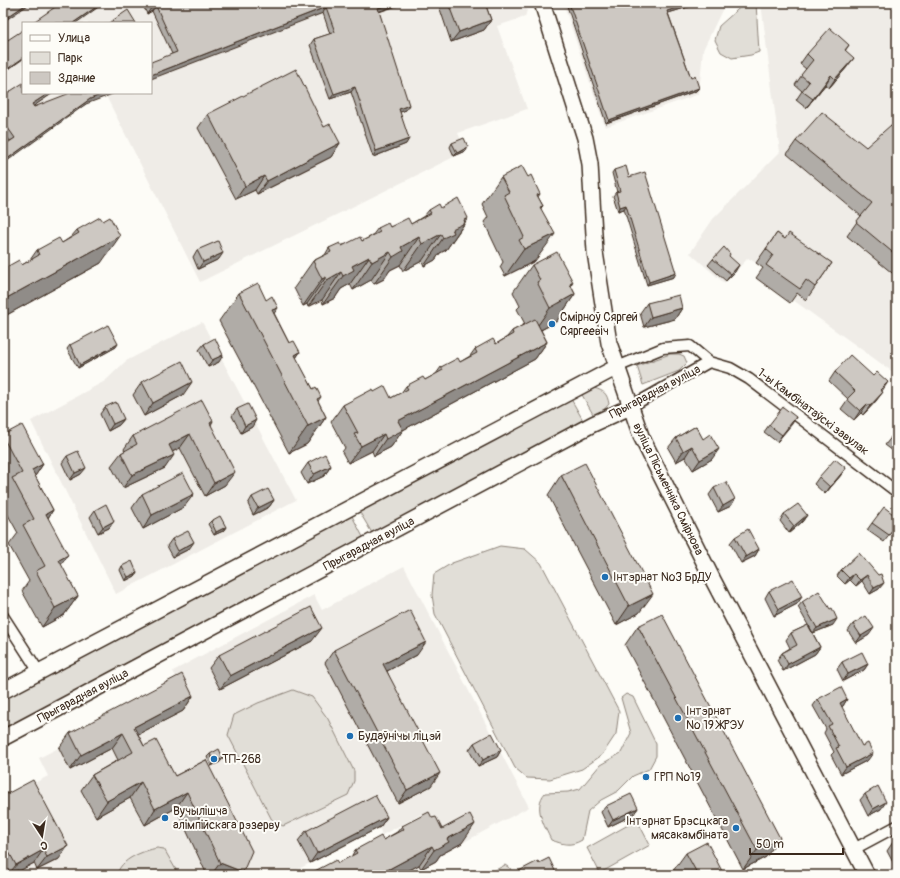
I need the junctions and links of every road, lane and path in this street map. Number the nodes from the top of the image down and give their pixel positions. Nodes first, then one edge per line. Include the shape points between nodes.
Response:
1 (542, 3) edge
2 (709, 362) junction
3 (617, 367) junction
4 (630, 407) junction
5 (897, 492) edge
6 (3, 616) edge
7 (38, 672) junction
8 (3, 691) edge
9 (3, 738) edge
10 (897, 826) edge
11 (854, 849) junction
12 (867, 875) edge

1 - 3 street, вуліца Пісьменніка Смірнова via 586,144 590,164 595,252 609,343
2 - 3 street, Прыгарадная вуліца via 690,346 663,348
2 - 4 street, Прыгарадная вуліца
2 - 5 street, 1-ы Камбінатаўскі завулак via 730,368 749,379
3 - 4 street, вуліца Пісьменніка Смірнова
3 - 7 street, Прыгарадная вуліца
4 - 9 street, Прыгарадная вуліца via 592,424
4 - 11 street, вуліца Пісьменніка Смірнова via 641,436 712,580
6 - 7 street
7 - 8 street, Прыгарадная вуліца
10 - 11 street
11 - 12 street, вуліца Пісьменніка Смірнова

